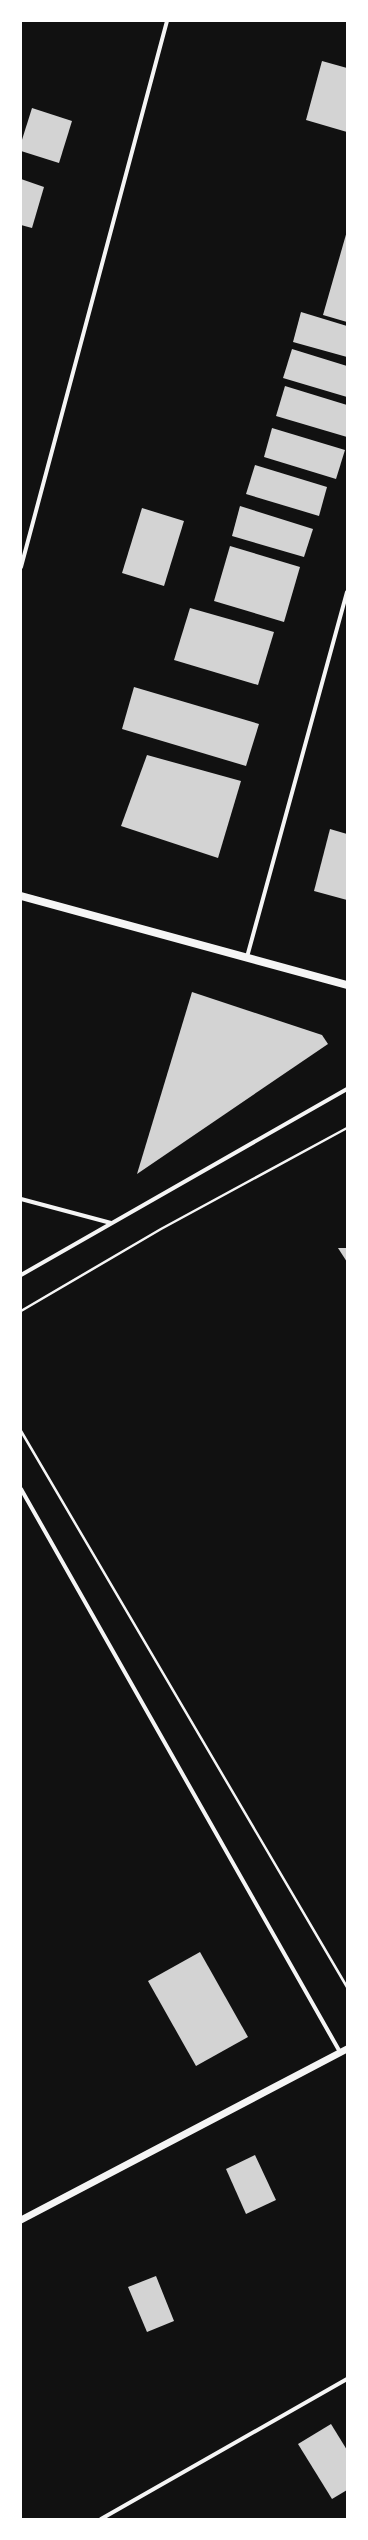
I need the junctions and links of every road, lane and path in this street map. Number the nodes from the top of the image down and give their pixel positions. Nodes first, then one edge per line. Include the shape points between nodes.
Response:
1 (167, 21) edge
2 (21, 567) edge
3 (347, 592) edge
4 (21, 896) edge
5 (246, 958) junction
6 (347, 985) edge
7 (347, 1089) edge
8 (347, 1128) edge
9 (21, 1199) edge
10 (111, 1223) junction
11 (21, 1275) edge
12 (21, 1311) edge
13 (21, 1431) edge
14 (21, 1489) edge
15 (347, 1987) edge
16 (347, 2049) edge
17 (340, 2052) junction
18 (21, 2220) edge
19 (347, 2379) edge
20 (100, 2519) edge

1 - 2 street
3 - 5 street
4 - 5 main road
5 - 6 main road
7 - 10 street
8 - 12 path via 161,1229
9 - 10 street
10 - 11 street
13 - 15 path
14 - 17 street
16 - 17 street
17 - 18 street
19 - 20 street

